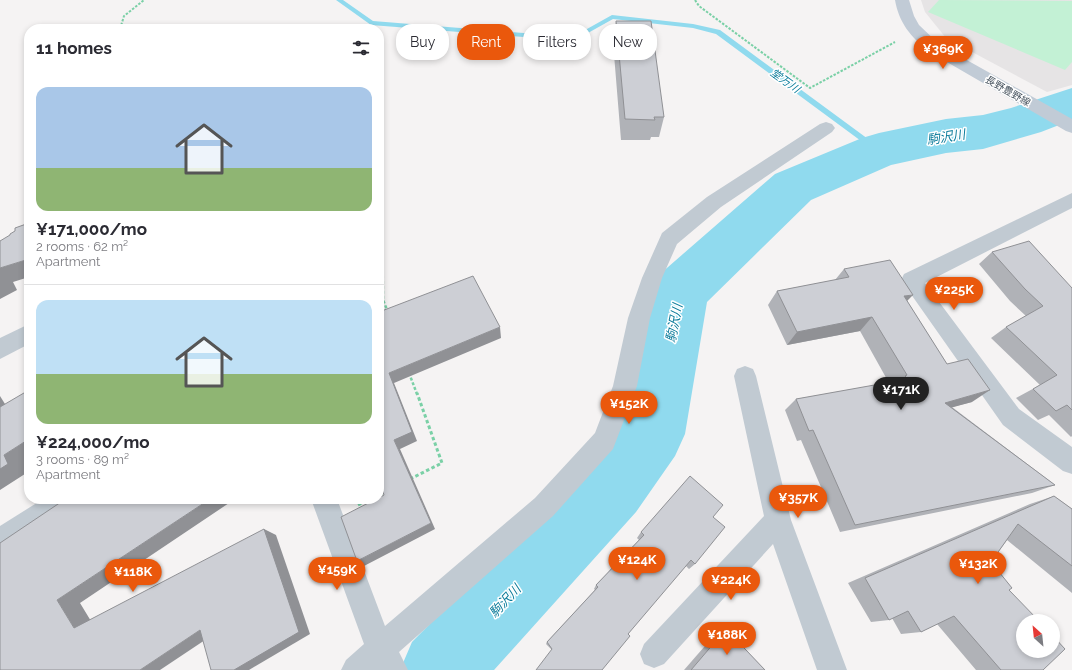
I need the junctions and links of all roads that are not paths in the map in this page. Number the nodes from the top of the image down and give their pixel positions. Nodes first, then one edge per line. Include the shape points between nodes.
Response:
1 (902, 0) edge
2 (1069, 126) edge
3 (826, 128) dead end
4 (1072, 200) edge
5 (24, 336) edge
6 (0, 349) edge
7 (745, 376) dead end
8 (1072, 462) edge
9 (58, 504) edge
10 (326, 504) edge
11 (778, 520) junction
12 (0, 541) edge
13 (654, 654) dead end
14 (387, 661) edge
15 (356, 670) edge
16 (832, 670) edge

1 - 2 main road, 長野豊野線 via 905,13 915,32 934,48
3 - 14 street via 714,202 669,239 652,278 639,318 625,386 604,441 544,507
4 - 8 street via 911,280 1011,417
5 - 6 street
7 - 11 street
9 - 12 street
10 - 14 street
11 - 13 street
11 - 16 street
14 - 15 street

